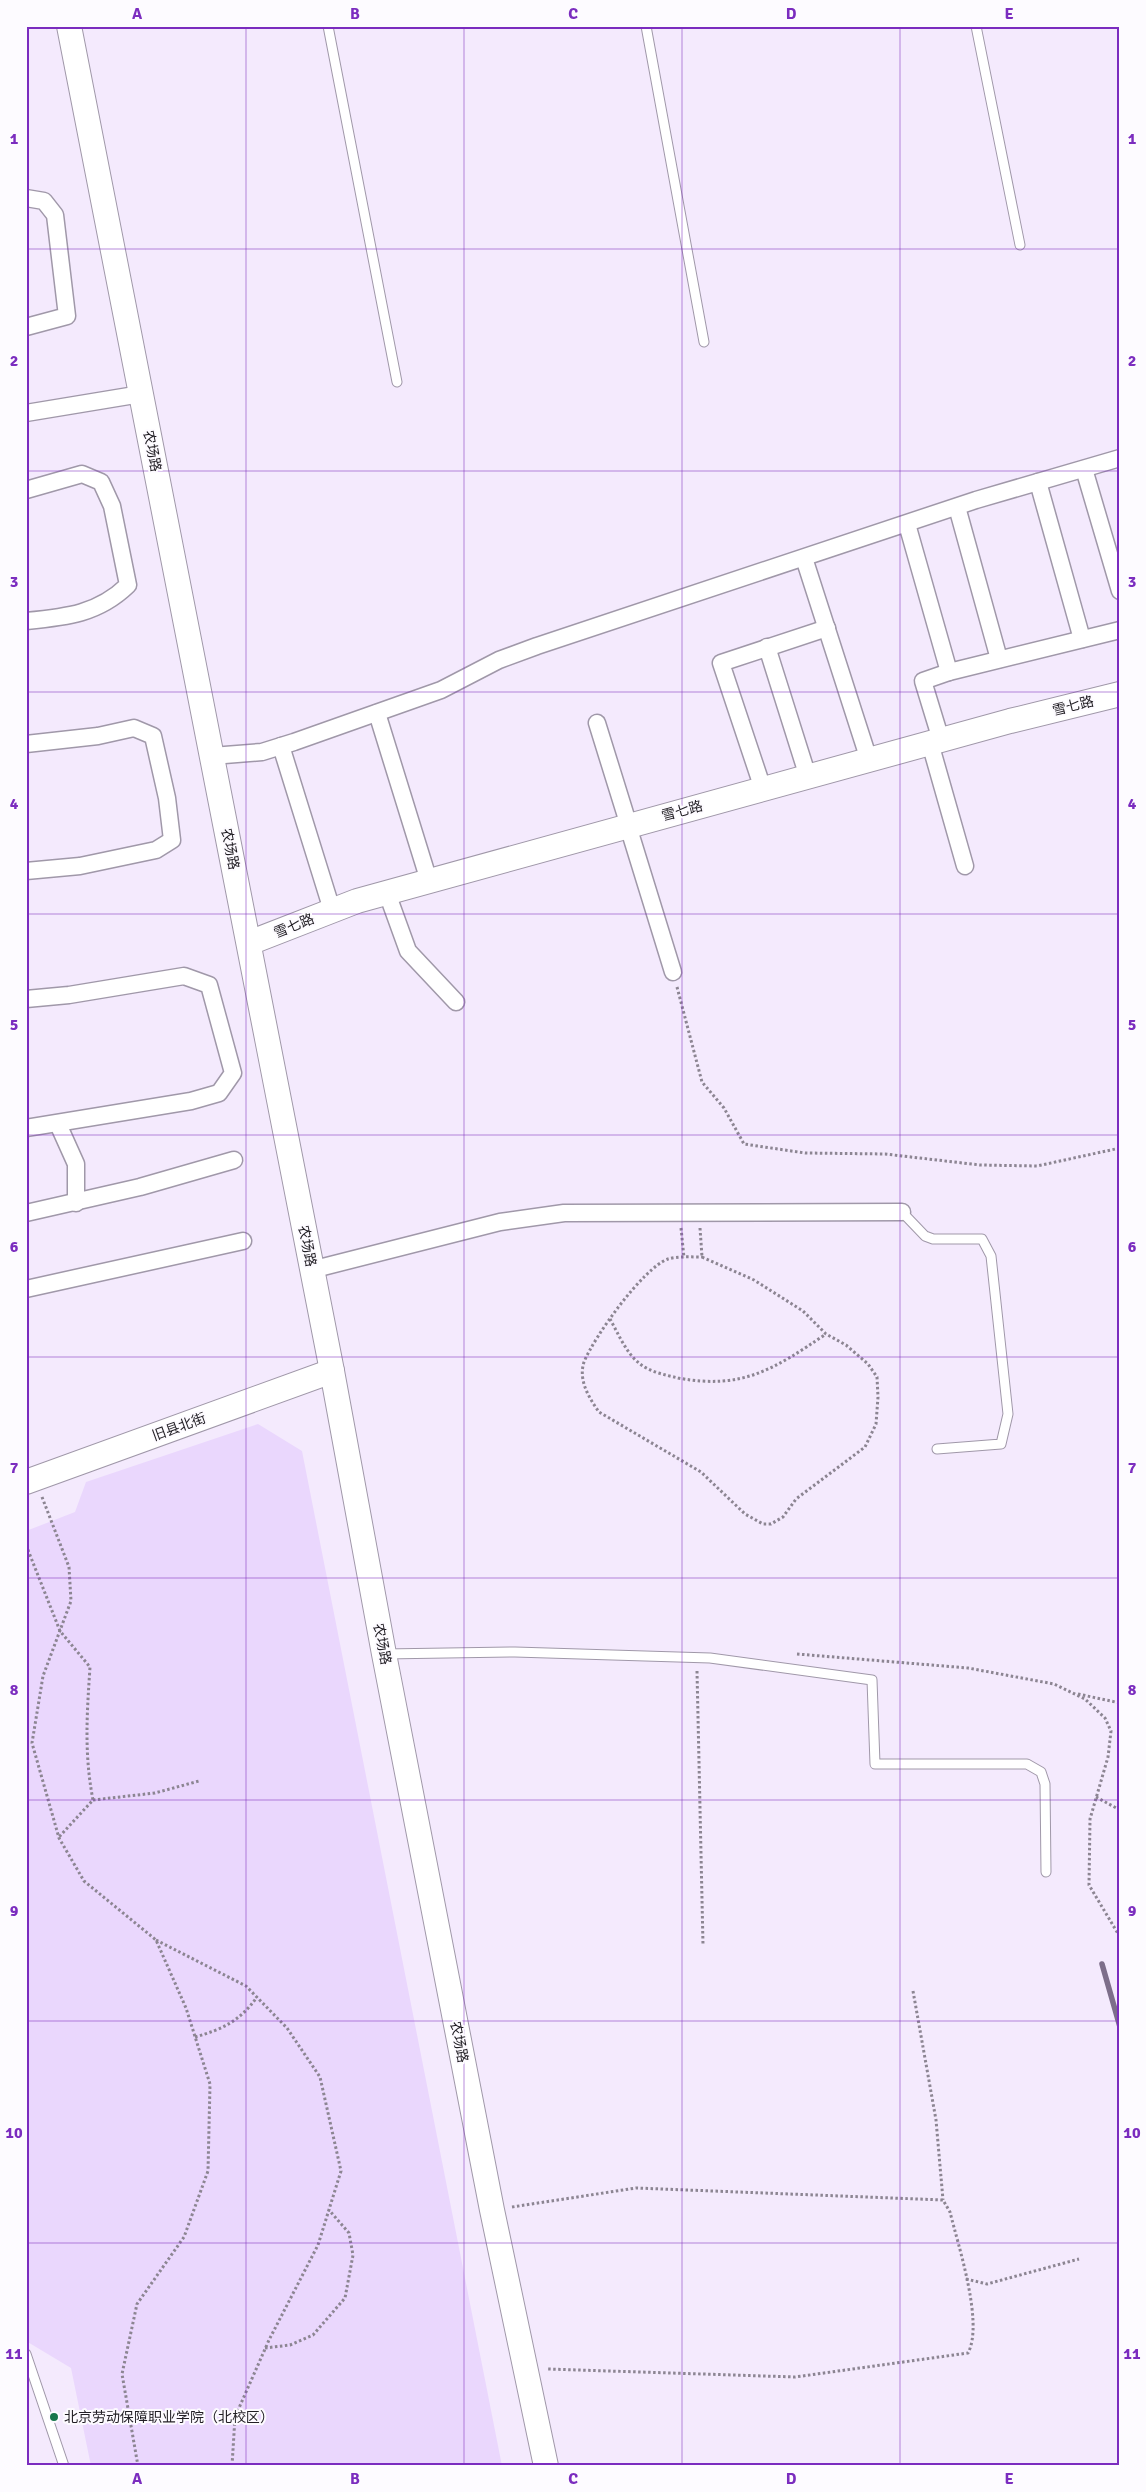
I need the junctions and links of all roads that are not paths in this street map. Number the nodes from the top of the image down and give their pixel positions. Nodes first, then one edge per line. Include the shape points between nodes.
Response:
1 (69, 26) edge
2 (328, 26) edge
3 (646, 26) edge
4 (976, 26) edge
5 (26, 198) edge
6 (1020, 245) dead end
7 (26, 328) edge
8 (704, 342) dead end
9 (397, 382) dead end
10 (141, 394) junction
11 (26, 413) edge
12 (1120, 458) edge
13 (1084, 469) junction
14 (1038, 482) junction
15 (26, 490) edge
16 (957, 507) junction
17 (907, 524) junction
18 (804, 558) junction
19 (1120, 592) edge
20 (26, 622) edge
21 (827, 628) junction
22 (1120, 630) edge
23 (1082, 639) junction
24 (768, 647) junction
25 (999, 660) junction
26 (949, 672) junction
27 (1120, 694) edge
28 (377, 713) junction
29 (597, 723) dead end
30 (936, 742) junction
31 (26, 744) edge
32 (281, 746) junction
33 (212, 756) junction
34 (870, 760) junction
35 (808, 777) junction
36 (763, 789) junction
37 (628, 826) junction
38 (965, 866) dead end
39 (26, 871) edge
40 (429, 881) junction
41 (387, 892) junction
42 (332, 910) junction
43 (249, 943) junction
44 (673, 972) road end
45 (26, 999) edge
46 (456, 1002) dead end
47 (58, 1124) junction
48 (26, 1128) edge
49 (234, 1160) dead end
50 (76, 1203) junction
51 (902, 1212) joint
52 (26, 1213) edge
53 (243, 1241) dead end
54 (311, 1270) junction
55 (26, 1289) edge
56 (332, 1371) junction
57 (937, 1449) dead end
58 (31, 1480) edge
59 (384, 1654) junction
60 (1046, 1872) dead end
61 (26, 2354) edge
62 (64, 2466) edge
63 (546, 2466) edge

1 - 10 street, 农场路
2 - 9 lane
3 - 8 lane
4 - 6 lane
5 - 7 street via 44,201 54,215 66,316
10 - 11 street
10 - 33 street, 农场路
12 - 13 street
13 - 14 street
13 - 19 street
14 - 16 street
14 - 23 street
15 - 20 street via 82,474 101,482 112,506 128,584 112,600 71,616
16 - 17 street
16 - 25 street
17 - 18 street
17 - 26 street
18 - 21 street
18 - 28 street via 507,657 441,690
21 - 24 street
21 - 34 street
22 - 23 street
23 - 25 street
24 - 35 street
24 - 36 street via 721,663
25 - 26 street
26 - 30 street via 922,681
27 - 30 street, 雪七路
28 - 32 street
28 - 40 street
29 - 37 street
30 - 34 street, 雪七路
30 - 38 street
31 - 39 street via 98,736 134,728 153,736 167,798 172,840 156,850 80,866
32 - 33 street via 262,752
32 - 42 street
33 - 43 street, 农场路
34 - 35 street, 雪七路
35 - 36 street, 雪七路
36 - 37 street, 雪七路
37 - 40 street, 雪七路
37 - 44 street
40 - 41 street, 雪七路
41 - 42 street, 雪七路
41 - 46 street via 408,951
42 - 43 street, 雪七路
43 - 54 street, 农场路
45 - 47 street via 184,976 209,985 233,1073 219,1094
47 - 48 street
47 - 50 street via 76,1164
49 - 50 street
50 - 52 street
51 - 54 street via 564,1213 500,1222
51 - 57 lane via 925,1236 982,1239 991,1256 1008,1414 1002,1444
53 - 55 street
54 - 56 street, 农场路
56 - 58 street, 旧县北街
56 - 59 street, 农场路
59 - 60 lane via 515,1652 696,1658 872,1680 875,1764 1026,1764 1041,1772 1045,1784
59 - 63 street, 农场路 via 492,2210
61 - 62 lane

